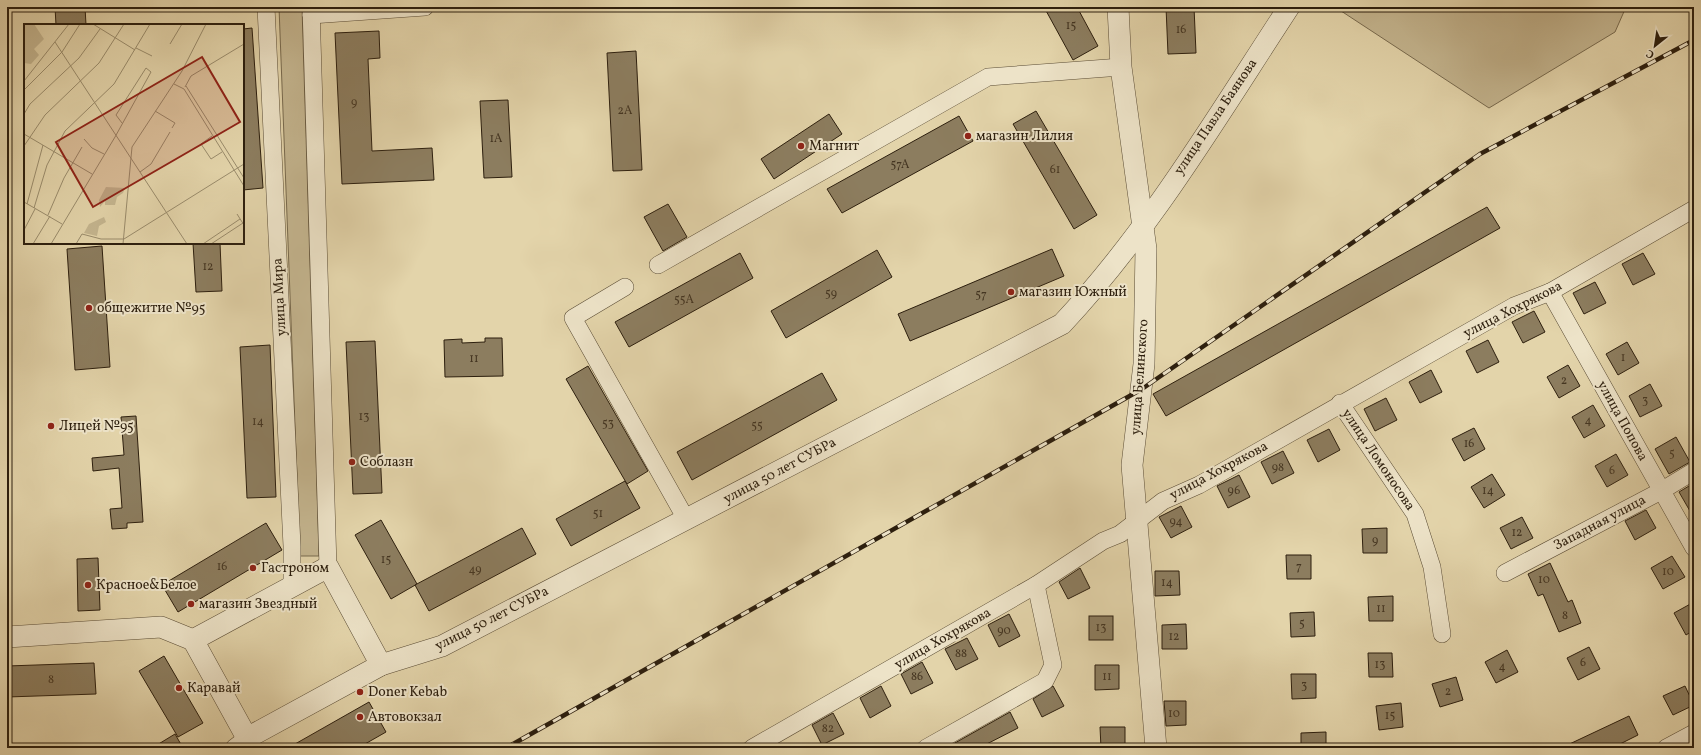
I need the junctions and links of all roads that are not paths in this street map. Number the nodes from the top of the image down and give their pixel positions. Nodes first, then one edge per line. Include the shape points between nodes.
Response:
1 (266, 7) edge
2 (425, 7) edge
3 (1118, 7) edge
4 (1289, 7) edge
5 (311, 11) edge
6 (1121, 67) junction
7 (1694, 209) edge
8 (1143, 228) junction
9 (658, 264) dead end
10 (625, 286) dead end
11 (1550, 292) junction
12 (1340, 403) junction
13 (1694, 470) edge
14 (1661, 491) junction
15 (686, 520) junction
16 (1136, 521) junction
17 (1694, 548) edge
18 (328, 567) junction
19 (1505, 574) dead end
20 (1036, 585) junction
21 (292, 587) junction
22 (1442, 634) dead end
23 (7, 637) edge
24 (194, 640) junction
25 (382, 665) junction
26 (1694, 733) edge
27 (240, 743) edge
28 (752, 748) edge
29 (926, 748) edge
30 (1156, 748) edge
31 (1666, 748) edge

1 - 21 street, улица Мира via 292,539
2 - 5 street
3 - 6 street, улица Белинского
4 - 8 street, улица Павла Баянова
5 - 18 street
6 - 8 street, улица Белинского
6 - 9 street via 988,77
7 - 11 street, улица Хохрякова
8 - 15 street, улица 50 лет СУБРа via 1096,288 1062,324
8 - 16 street, улица Белинского via 1146,249 1144,364 1132,465
10 - 15 street via 573,318
11 - 12 street, улица Хохрякова via 1514,306
11 - 14 street, улица Попова
12 - 16 street, улица Хохрякова via 1198,485 1163,501
12 - 22 street, улица Ломоносова via 1415,514 1432,567
13 - 14 street, Западная улица
14 - 17 street, улица Попова
14 - 19 street, Западная улица
15 - 25 street, улица 50 лет СУБРа via 442,646
16 - 20 street, улица Хохрякова via 1120,534 1104,541
16 - 30 street, улица Белинского
18 - 21 street
18 - 25 street
20 - 28 street, улица Хохрякова
20 - 29 street via 1053,664 1045,681
21 - 24 street
23 - 24 street via 161,627
24 - 27 street
25 - 27 street, улица 50 лет СУБРа
26 - 31 street

